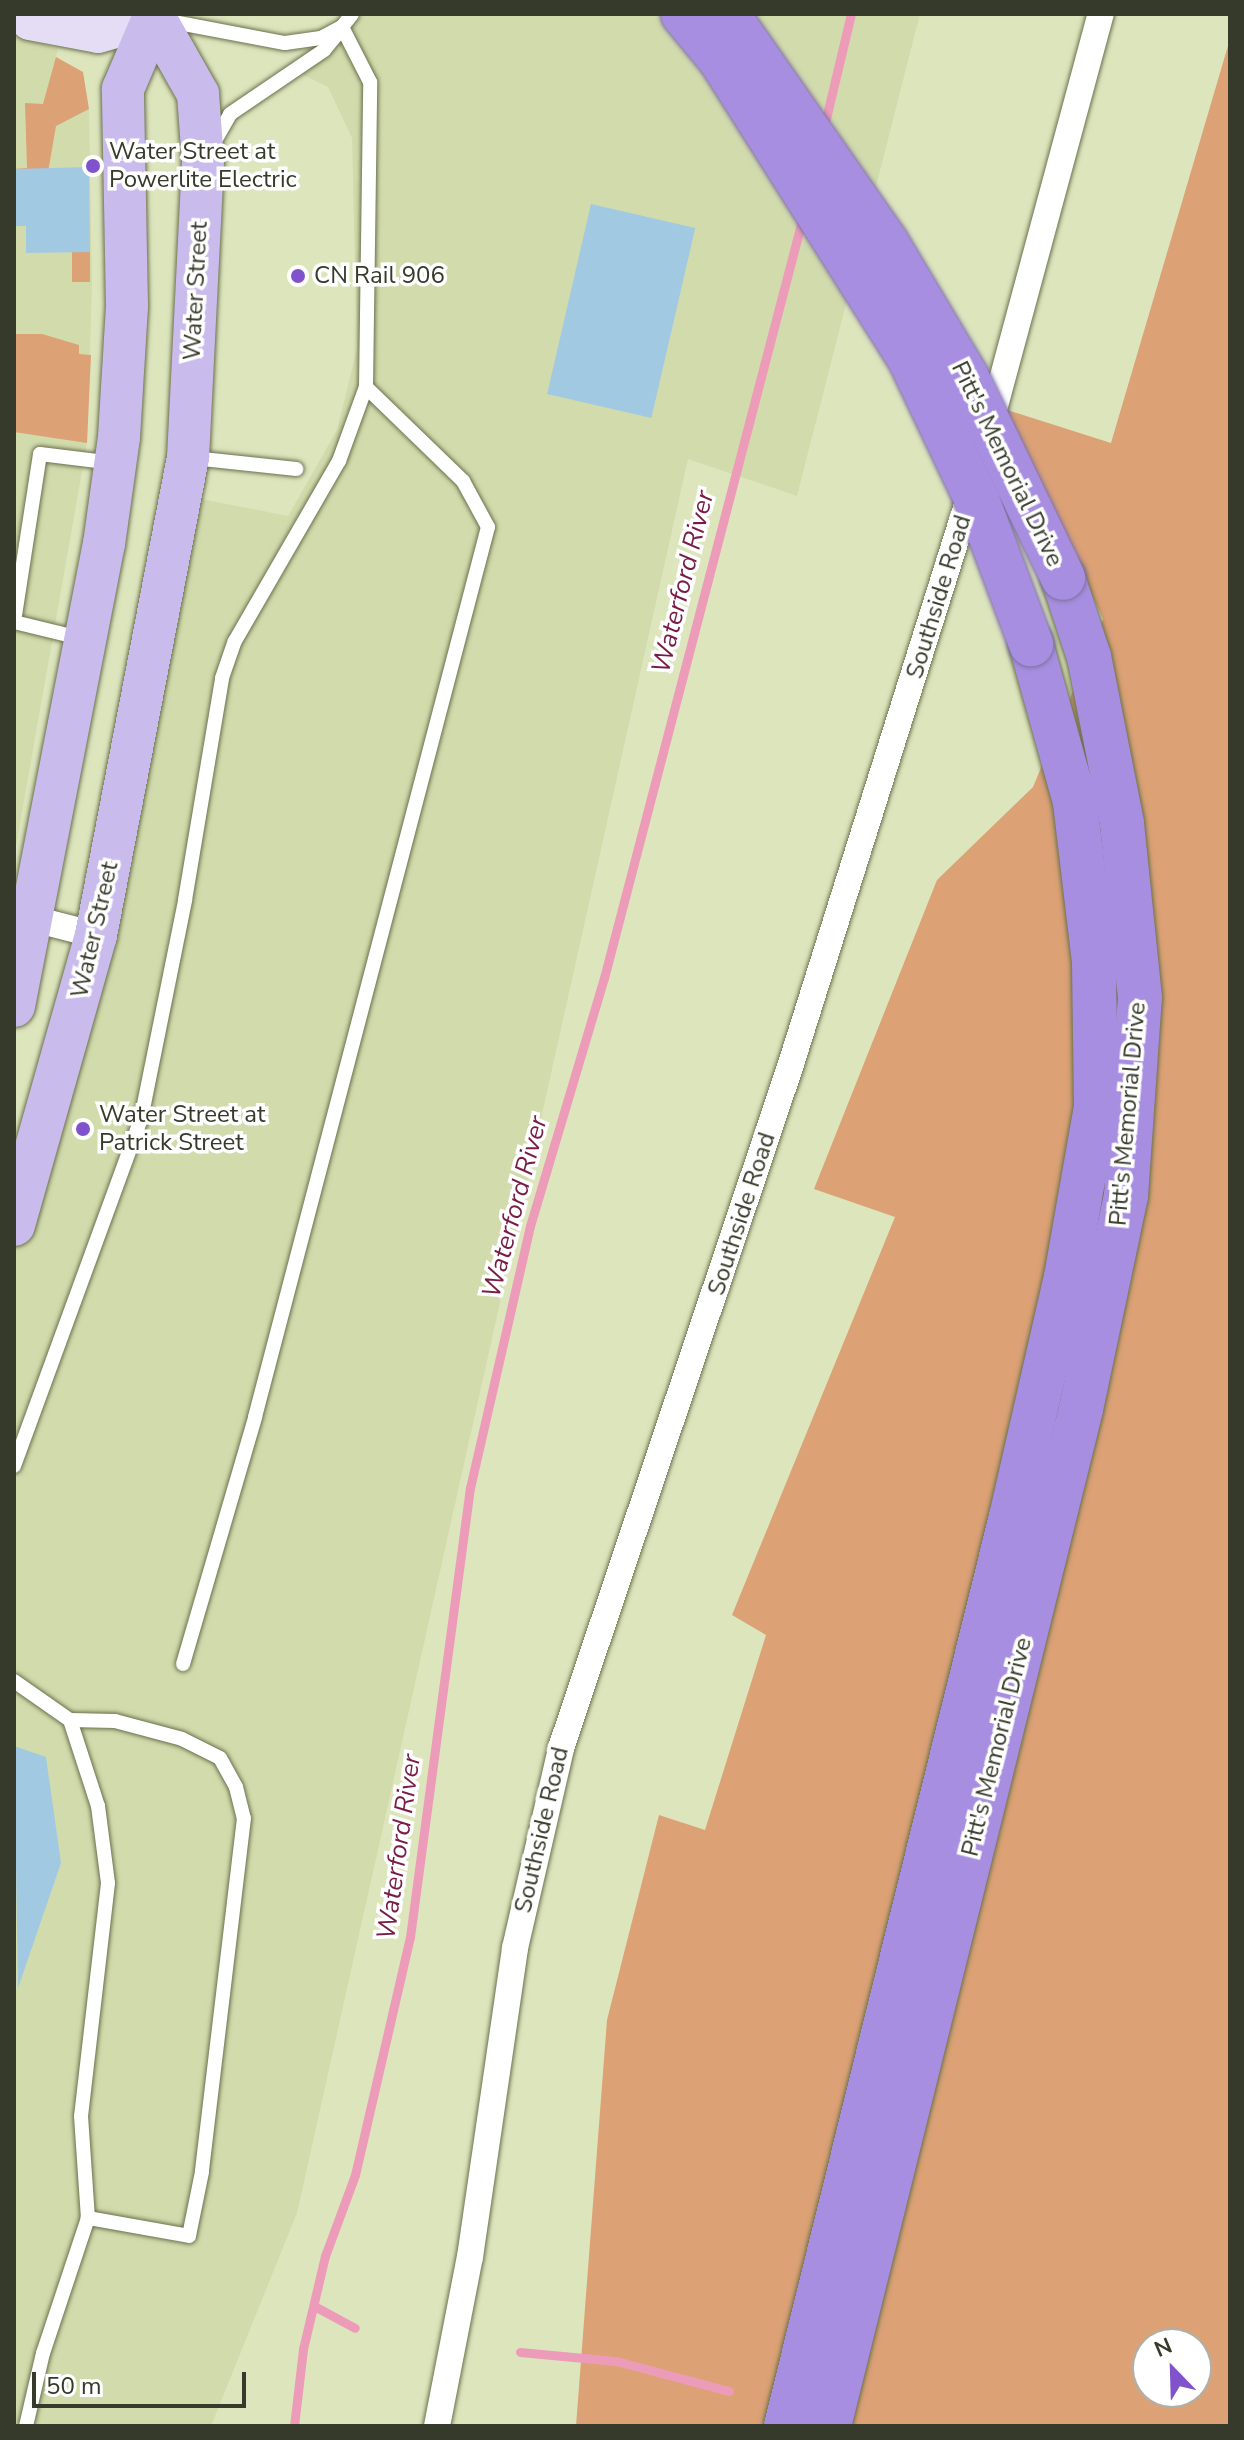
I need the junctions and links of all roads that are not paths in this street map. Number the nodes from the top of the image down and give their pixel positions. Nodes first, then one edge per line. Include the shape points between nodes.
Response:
1 (24, 14) edge
2 (352, 14) edge
3 (683, 14) edge
4 (727, 14) edge
5 (1101, 14) edge
6 (151, 15) edge
7 (342, 27) junction
8 (203, 162) junction
9 (366, 387) junction
10 (188, 458) junction
11 (114, 463) junction
12 (296, 469) dead end
13 (87, 639) junction
14 (22, 916) edge
15 (96, 935) junction
16 (14, 1006) edge
17 (14, 1225) edge
18 (14, 1466) edge
19 (183, 1664) dead end
20 (14, 1681) edge
21 (70, 1720) junction
22 (88, 2218) junction
23 (26, 2426) edge
24 (437, 2426) edge
25 (786, 2426) edge
26 (829, 2426) edge

1 - 6 street via 30,21 98,34
2 - 7 lane
3 - 25 highway, Pitt's Memorial Drive, bridge via 721,60 910,359 978,502 1031,644 1075,802 1094,962 1096,1107 1066,1277
4 - 26 highway, Pitt's Memorial Drive, bridge via 799,111 902,268 966,376 1063,578 1089,657 1122,823 1140,998 1126,1196 1081,1409
5 - 24 street, Southside Road via 959,535 762,1154 561,1748 515,1948 470,2257
6 - 7 lane via 285,43 321,38
6 - 8 main road, Water Street via 198,94
6 - 11 main road via 123,89 127,306
7 - 8 lane via 324,50 230,114
7 - 9 lane via 370,82
8 - 10 main road, Water Street
9 - 18 lane via 339,461 235,641 222,678 141,1119
9 - 19 lane via 463,481 488,527 259,1401
10 - 12 lane
10 - 15 main road, Water Street
11 - 13 main road
11 - 13 lane via 40,454 16,607 14,622
13 - 14 main road
14 - 15 street
14 - 16 main road
15 - 17 main road, Water Street
20 - 21 lane
21 - 22 lane via 98,1806 108,1883 81,2116
21 - 22 lane via 115,1721 182,1739 220,1758 236,1787 244,1818 202,2172 189,2236
22 - 23 lane via 43,2353

